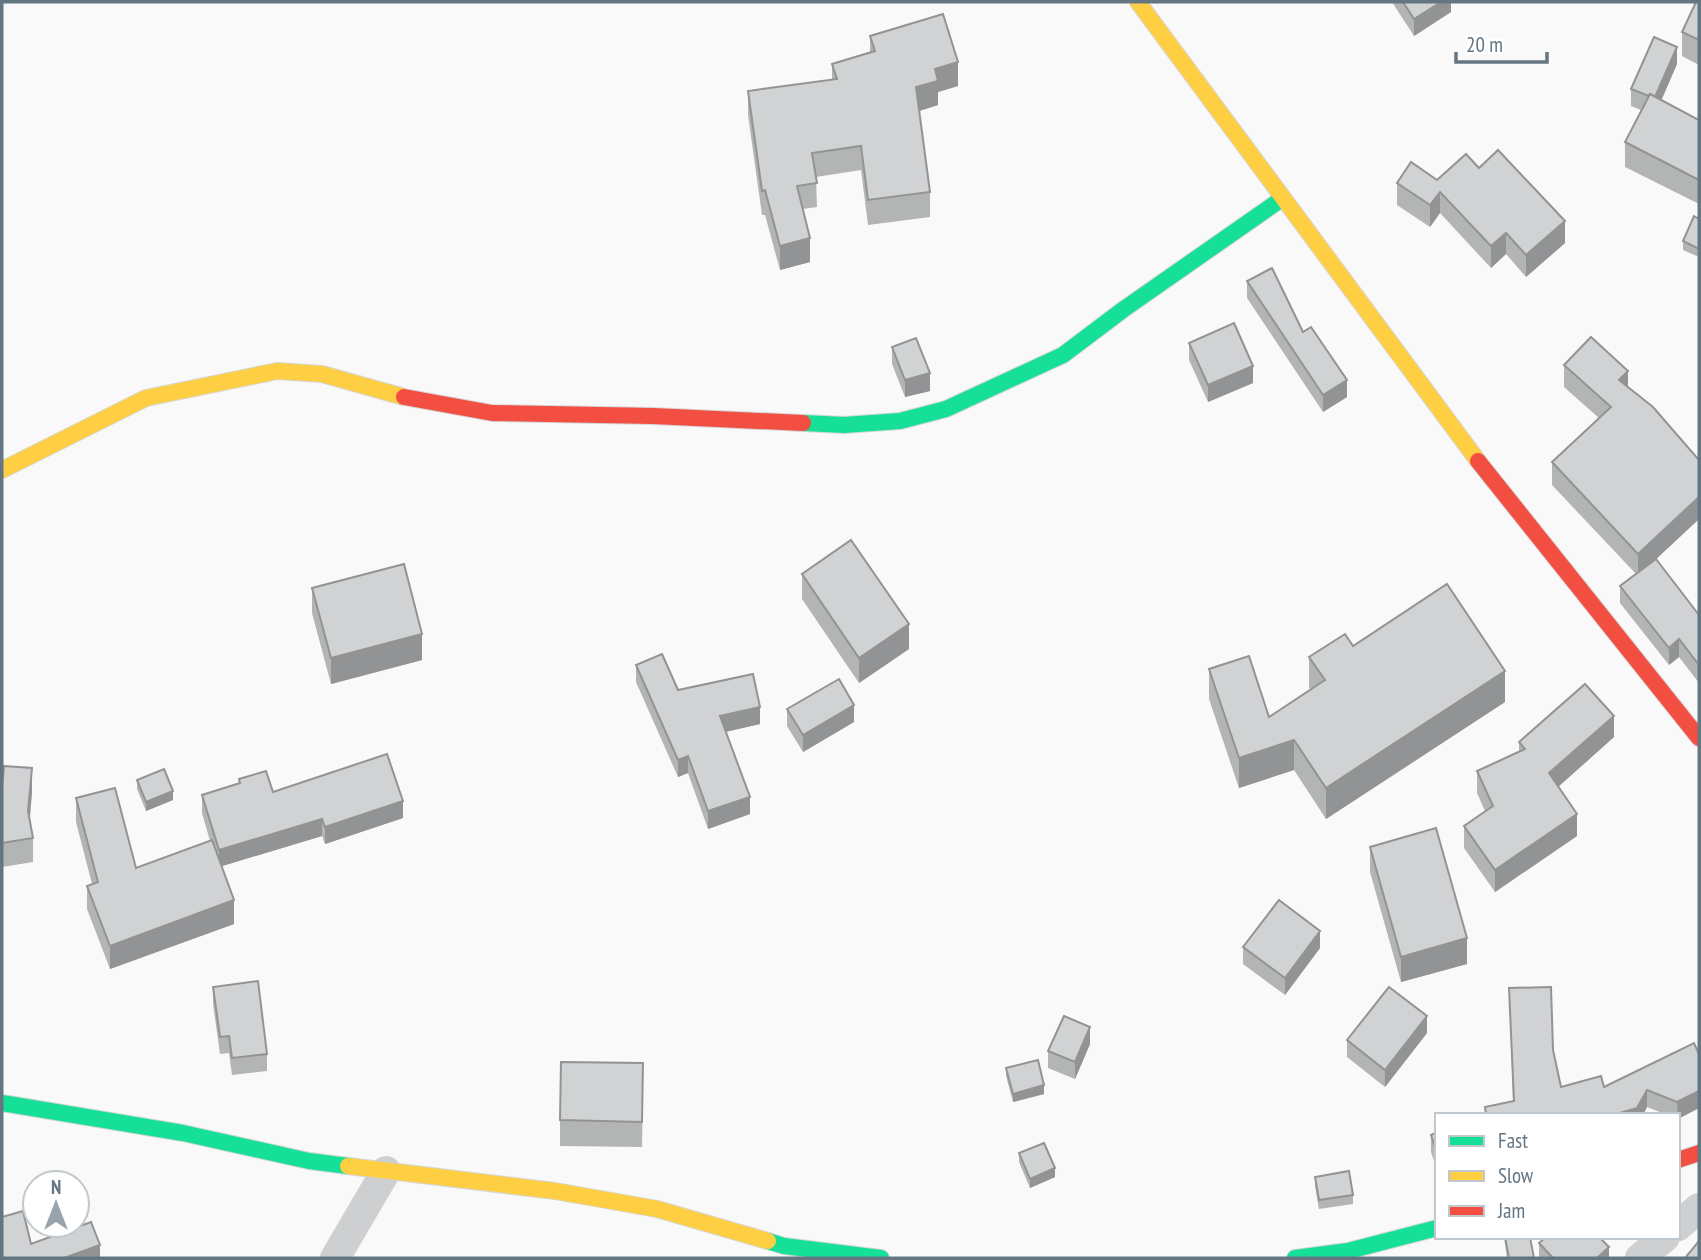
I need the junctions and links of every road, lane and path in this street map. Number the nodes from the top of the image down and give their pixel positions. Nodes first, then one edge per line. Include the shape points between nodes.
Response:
1 (1138, 2) edge
2 (1283, 198) junction
3 (2, 470) edge
4 (1699, 738) edge
5 (2, 1103) edge
6 (1699, 1153) edge
7 (1680, 1159) edge
8 (386, 1171) junction
9 (1699, 1208) edge
10 (1680, 1224) edge
11 (1435, 1229) edge
12 (1663, 1239) edge
13 (335, 1258) edge
14 (881, 1258) edge
15 (1295, 1258) edge
16 (1640, 1258) edge

1 - 2 street
2 - 3 street via 1062,355 946,409 900,421 844,425 492,413 391,395 321,374 277,371 146,398
2 - 4 street via 1467,447
5 - 8 street via 183,1133 309,1161
6 - 7 street
8 - 13 street
8 - 14 street via 555,1191 657,1209 784,1246
9 - 10 street
11 - 15 street via 1348,1251
12 - 16 street

